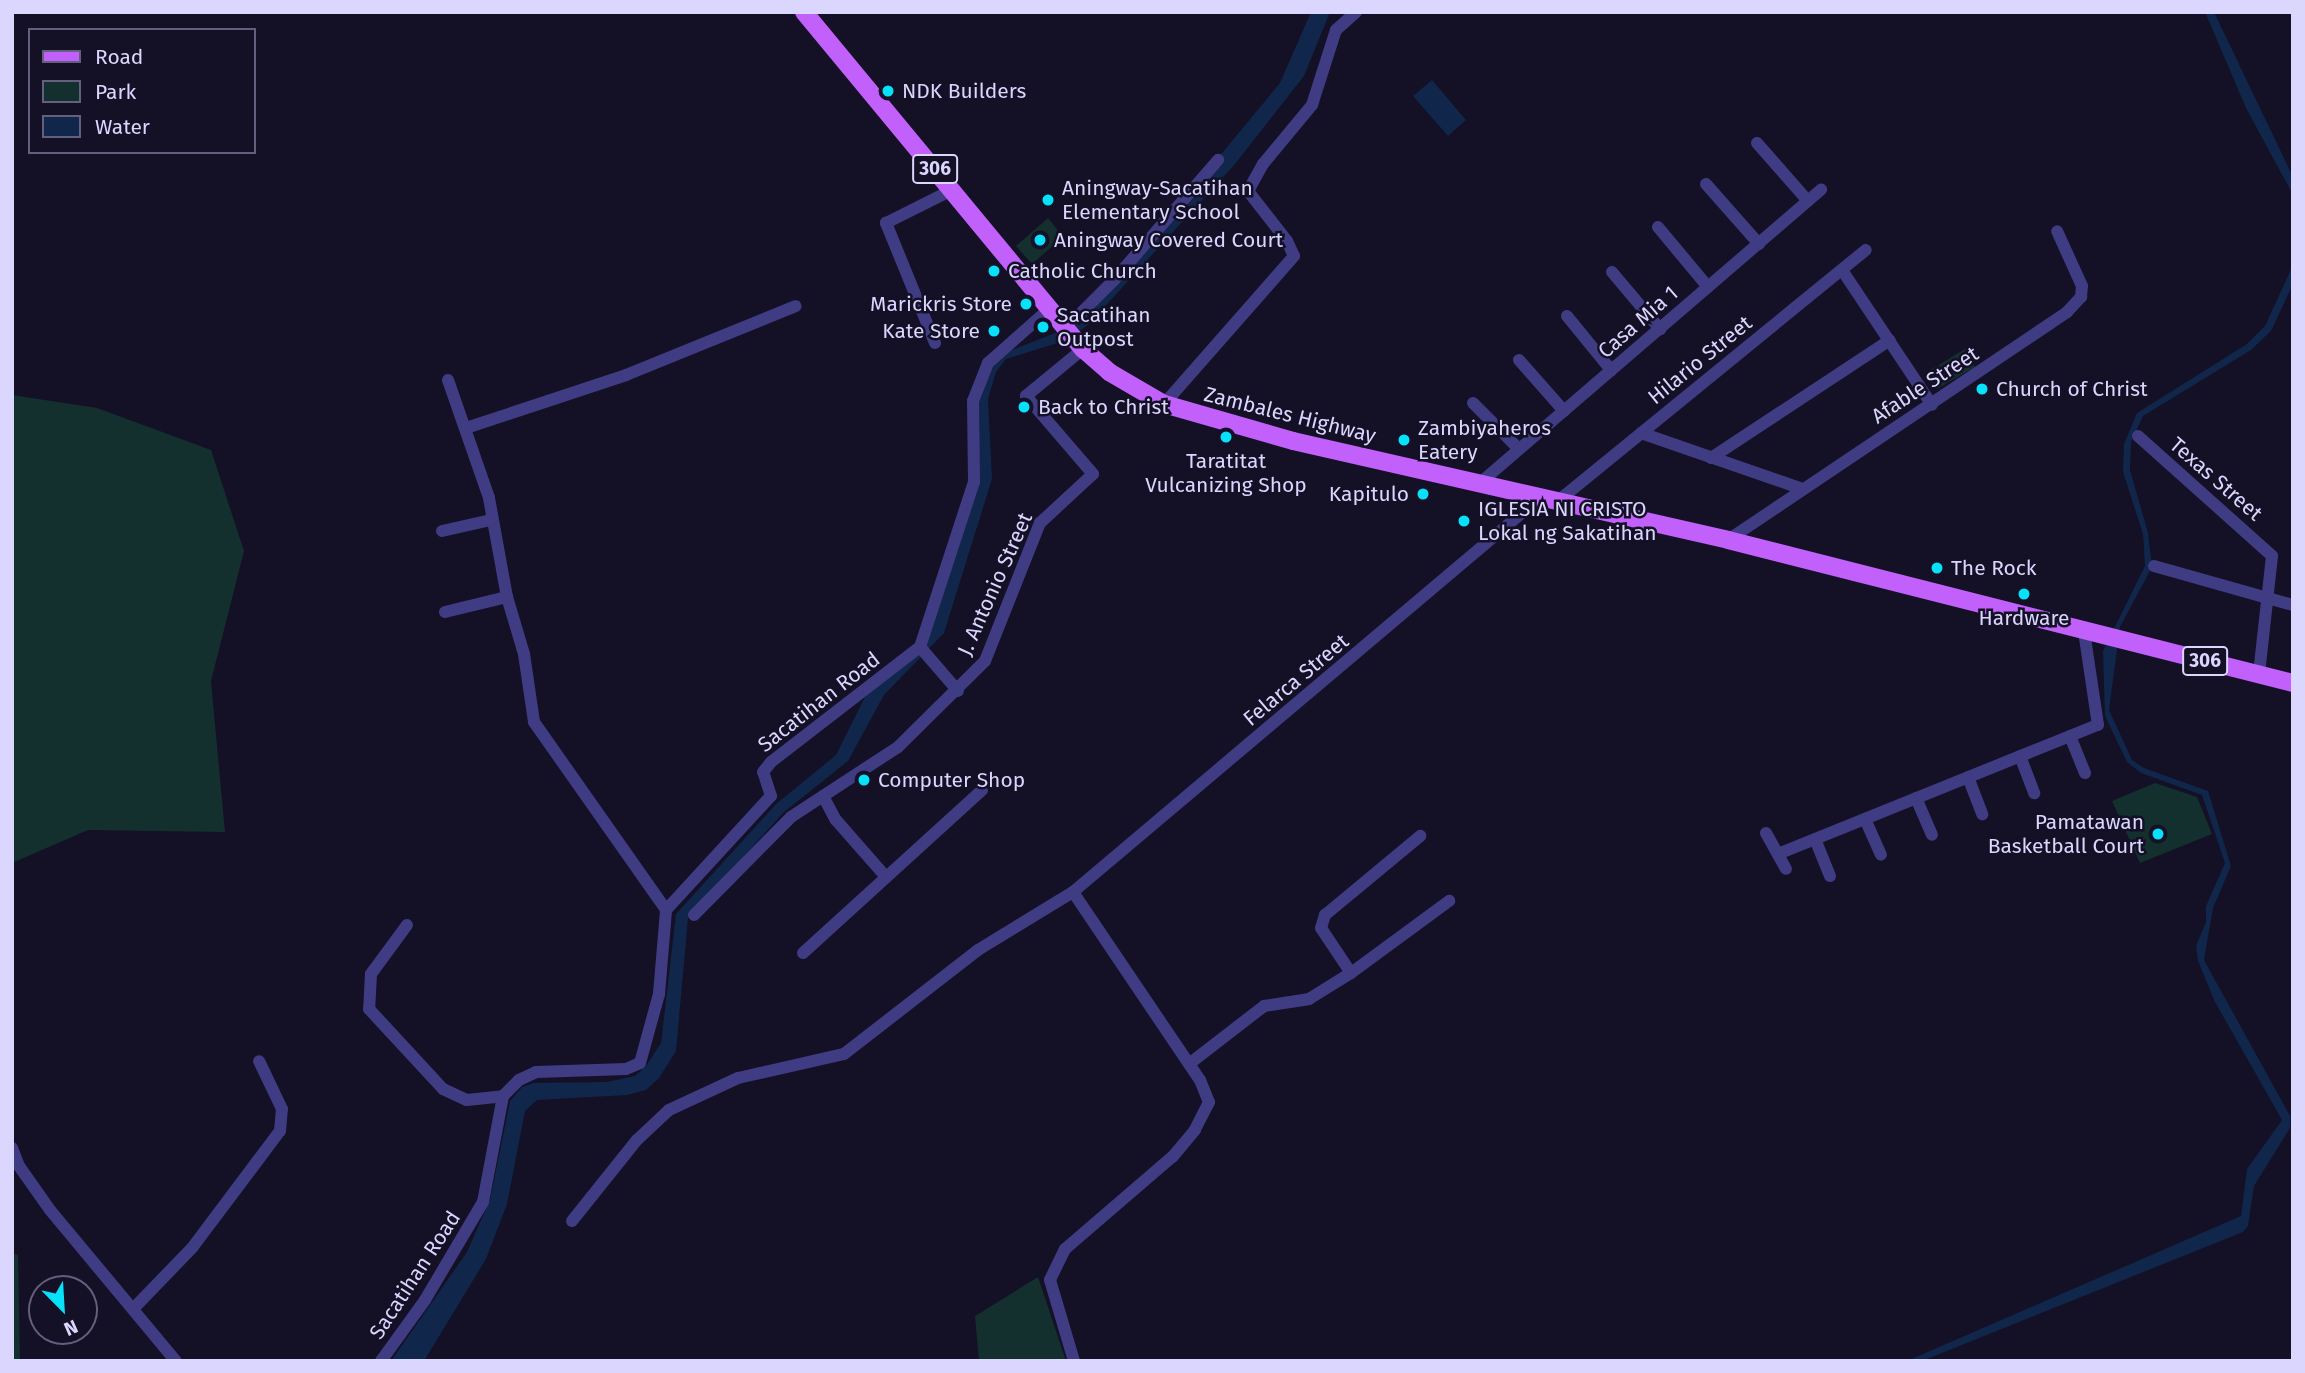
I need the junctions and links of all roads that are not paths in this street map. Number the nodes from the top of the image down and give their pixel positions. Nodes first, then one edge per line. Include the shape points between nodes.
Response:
1 (804, 12) edge
2 (1356, 12) edge
3 (1757, 143) dead end
4 (1218, 160) dead end
5 (1706, 184) dead end
6 (953, 190) junction
7 (1821, 190) dead end
8 (1808, 201) junction
9 (1658, 227) dead end
10 (2057, 231) dead end
11 (1759, 244) junction
12 (1866, 250) dead end
13 (1842, 270) junction
14 (1612, 272) dead end
15 (1708, 287) junction
16 (796, 306) dead end
17 (1048, 310) junction
18 (1567, 316) dead end
19 (1062, 325) junction
20 (1660, 328) junction
21 (1891, 340) junction
22 (935, 343) dead end
23 (1080, 346) junction
24 (1519, 360) dead end
25 (1611, 370) junction
26 (448, 380) dead end
27 (1474, 403) dead end
28 (1164, 404) junction
29 (1933, 405) junction
30 (1564, 411) junction
31 (466, 428) junction
32 (1641, 433) junction
33 (2138, 436) dead end
34 (1519, 449) junction
35 (1711, 458) junction
36 (1480, 483) junction
37 (1800, 488) junction
38 (1550, 498) junction
39 (491, 520) junction
40 (443, 531) dead end
41 (1728, 540) junction
42 (2154, 566) dead end
43 (507, 597) junction
44 (2268, 597) junction
45 (2293, 605) edge
46 (445, 612) dead end
47 (2084, 631) junction
48 (920, 647) junction
49 (2259, 674) junction
50 (2293, 683) edge
51 (958, 691) junction
52 (2070, 736) junction
53 (2020, 756) junction
54 (2085, 773) dead end
55 (1968, 777) junction
56 (982, 790) dead end
57 (2034, 793) dead end
58 (823, 796) junction
59 (1916, 798) junction
60 (1982, 814) dead end
61 (1866, 818) junction
62 (1766, 833) dead end
63 (1932, 835) dead end
64 (1420, 836) dead end
65 (1815, 839) junction
66 (1778, 854) junction
67 (1881, 855) dead end
68 (1786, 869) dead end
69 (1830, 876) dead end
70 (886, 877) junction
71 (1073, 892) junction
72 (1449, 901) dead end
73 (666, 910) junction
74 (694, 915) dead end
75 (407, 925) dead end
76 (803, 953) dead end
77 (1336, 955) junction
78 (1351, 973) junction
79 (1332, 987) junction
80 (259, 1061) dead end
81 (1189, 1064) junction
82 (503, 1096) junction
83 (12, 1148) edge
84 (572, 1221) dead end
85 (133, 1309) junction
86 (176, 1361) edge
87 (381, 1361) edge
88 (1074, 1361) edge

1 - 6 main road, Zambales Highway / 306
2 - 28 street via 1336,30 1312,106 1263,164 1248,191 1294,257
3 - 8 street
4 - 19 street via 1114,281 1077,317
5 - 11 street
6 - 17 main road, Zambales Highway / 306
6 - 22 street via 886,223
7 - 8 street, Casa Mia 1
8 - 11 street, Casa Mia 1
9 - 15 street
10 - 29 street, Afable Street via 2082,286 2081,297
11 - 15 street, Casa Mia 1
12 - 13 street, Hilario Street
13 - 21 street
13 - 32 street, Hilario Street
14 - 20 street
15 - 20 street, Casa Mia 1
16 - 31 street via 626,375
17 - 19 main road, Zambales Highway / 306
17 - 48 street via 988,363 973,401 974,482
18 - 25 street
19 - 23 main road, Zambales Highway / 306
20 - 25 street, Casa Mia 1
21 - 29 street
21 - 35 street
23 - 28 main road, Zambales Highway / 306 via 1109,372
23 - 51 street, J. Antonio Street via 1026,396 1093,474 1040,523 985,661
24 - 30 street
25 - 30 street, Casa Mia 1
26 - 31 street
27 - 34 street
28 - 36 main road, Zambales Highway / 306 via 1293,441
29 - 37 street, Afable Street
30 - 34 street, Casa Mia 1
31 - 39 street
32 - 35 street
32 - 38 street, Hilario Street
33 - 44 street, Texas Street via 2272,556
34 - 36 street, Casa Mia 1
35 - 37 street
36 - 38 main road, Zambales Highway / 306
37 - 41 street, Afable Street
38 - 41 main road, Zambales Highway / 306
38 - 71 street, Felarca Street
39 - 40 street
39 - 43 street
41 - 47 main road, Zambales Highway / 306
42 - 44 street
43 - 46 street
43 - 73 street via 524,654 534,722
44 - 45 street
44 - 49 street, Texas Street
47 - 49 main road, Zambales Highway / 306
47 - 52 street via 2098,725
48 - 51 street
48 - 73 street, Sacatihan Road via 771,762 763,772 771,796
49 - 50 main road, Zambales Highway / 306
51 - 58 street, J. Antonio Street via 898,747
52 - 53 street
52 - 54 street
53 - 55 street
53 - 57 street
55 - 59 street
55 - 60 street
56 - 70 street
58 - 70 street via 836,820
58 - 74 street, J. Antonio Street via 772,834
59 - 61 street
59 - 63 street
61 - 65 street
61 - 67 street
62 - 66 street
64 - 77 street via 1325,915 1321,928
65 - 66 street
65 - 69 street
66 - 68 street
70 - 76 street
71 - 81 street
71 - 84 street, Felarca Street via 978,950 844,1054 738,1078 668,1110 637,1140
72 - 78 street
73 - 82 street via 659,995 640,1063 625,1069 536,1072 519,1080
75 - 82 street via 371,974 369,1009 443,1089 467,1100
77 - 78 street
77 - 79 street
78 - 79 street
79 - 81 street via 1309,999 1264,1006
80 - 85 street via 282,1110 280,1131 192,1248
81 - 88 street via 1209,1102 1195,1130 1172,1157 1065,1250 1050,1280
82 - 87 street, Sacatihan Road via 483,1202 425,1300
83 - 85 street via 50,1210
85 - 86 street

